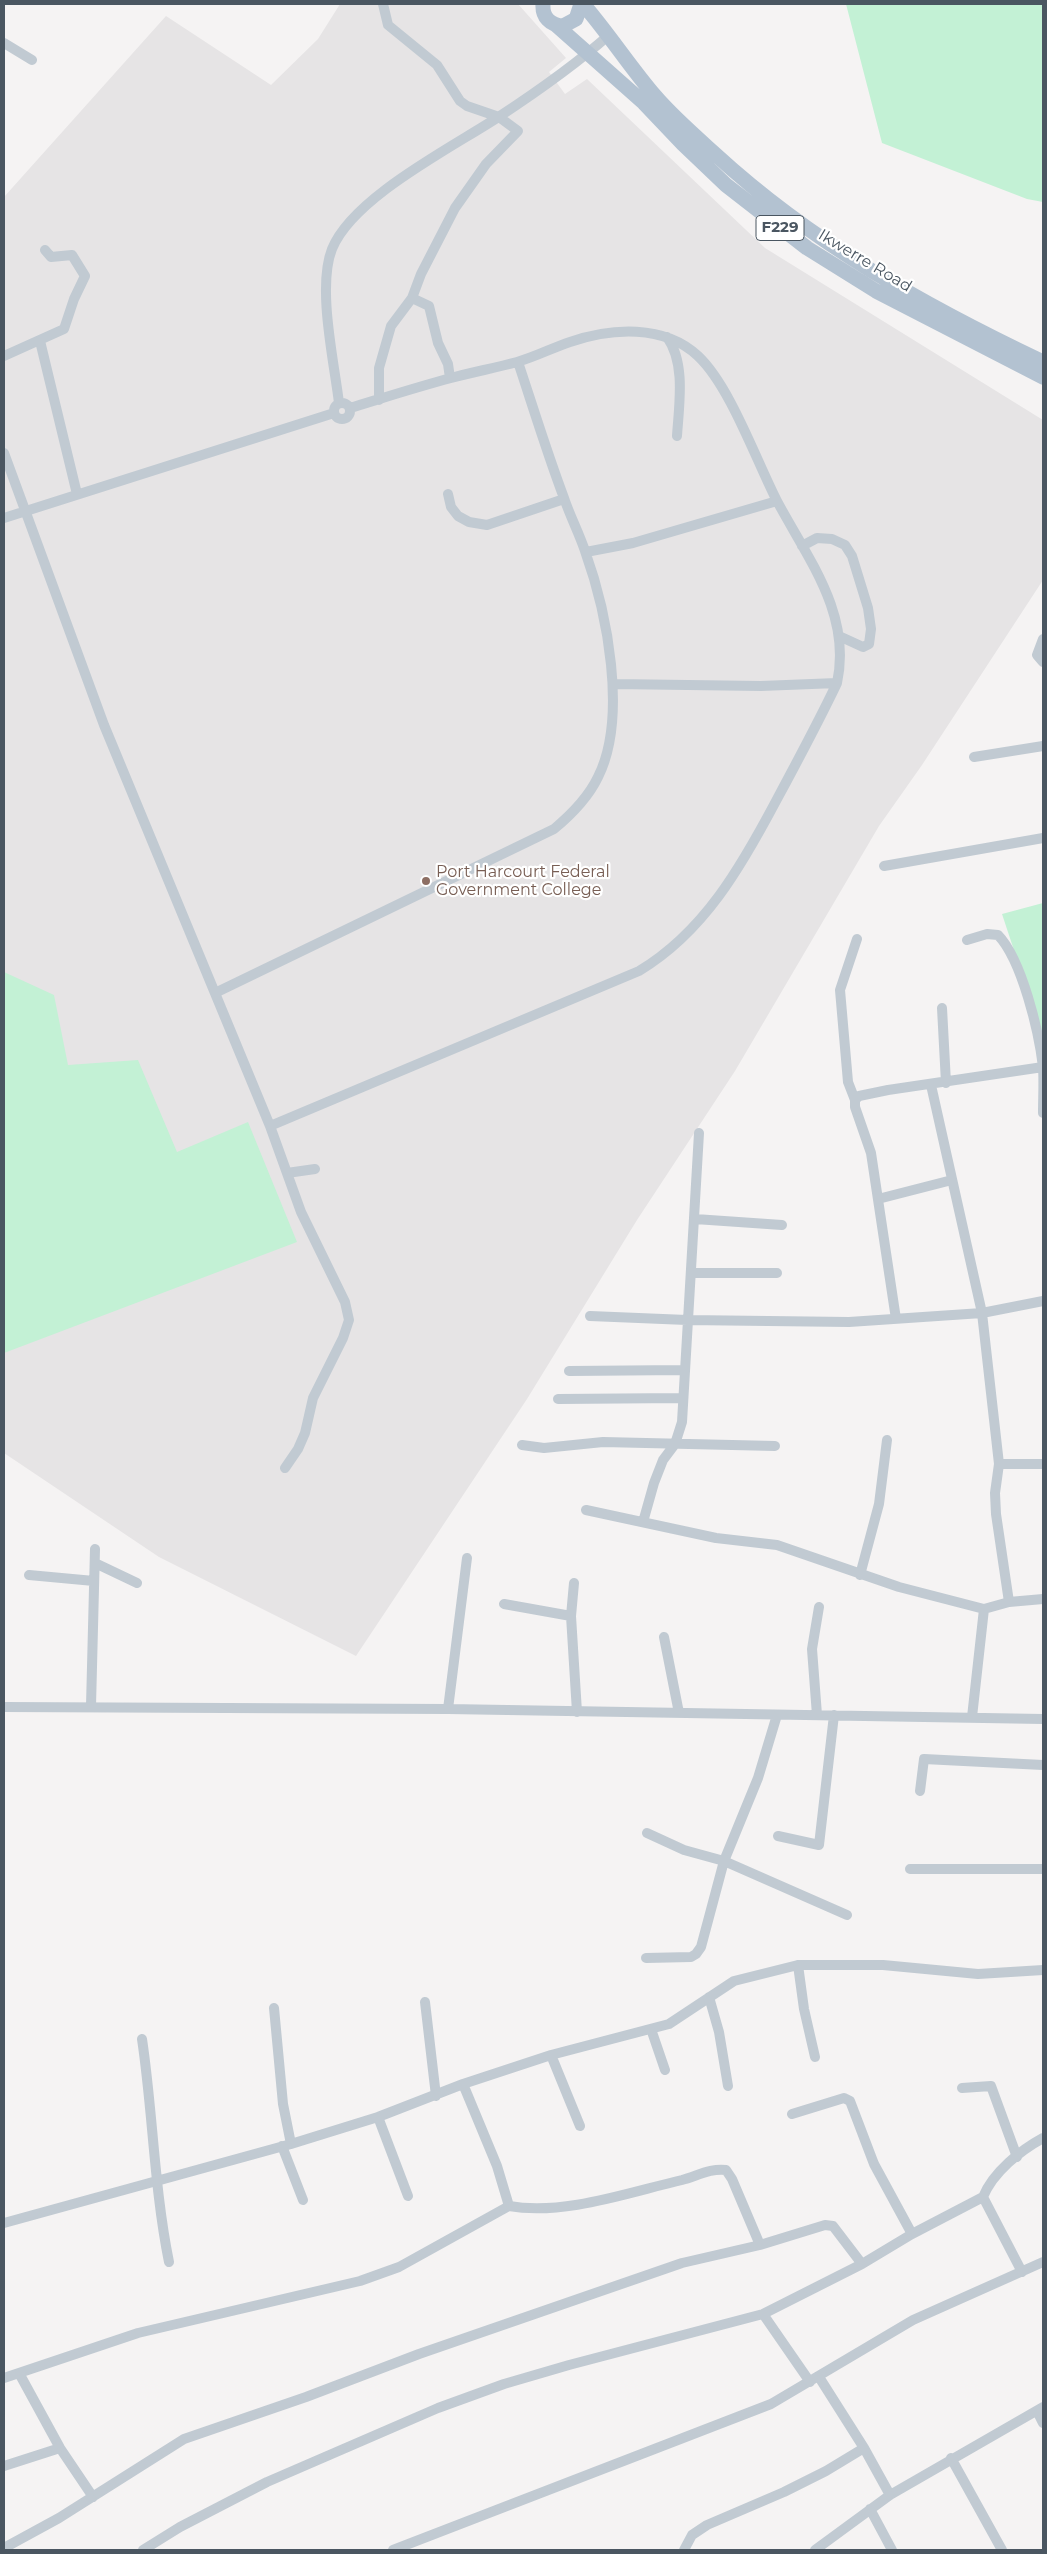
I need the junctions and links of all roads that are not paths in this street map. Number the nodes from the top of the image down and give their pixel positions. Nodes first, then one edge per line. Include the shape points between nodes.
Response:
1 (383, 4) edge
2 (582, 4) edge
3 (541, 7) edge
4 (556, 25) junction
5 (609, 35) junction
6 (4, 43) edge
7 (587, 54) junction
8 (32, 60) dead end
9 (498, 117) junction
10 (45, 250) dead end
11 (412, 298) junction
12 (667, 337) junction
13 (40, 341) junction
14 (4, 356) edge
15 (518, 362) junction
16 (1043, 362) edge
17 (450, 378) junction
18 (1043, 378) edge
19 (379, 400) junction
20 (339, 403) junction
21 (350, 408) junction
22 (334, 413) junction
23 (677, 436) dead end
24 (4, 453) edge
25 (77, 494) junction
26 (448, 494) dead end
27 (564, 499) junction
28 (777, 501) junction
29 (26, 511) junction
30 (4, 518) edge
31 (802, 546) junction
32 (586, 552) junction
33 (839, 636) junction
34 (1043, 639) edge
35 (1043, 662) edge
36 (837, 682) junction
37 (614, 684) junction
38 (1043, 746) edge
39 (974, 757) dead end
40 (1043, 838) edge
41 (884, 866) dead end
42 (856, 939) dead end
43 (967, 940) dead end
44 (214, 993) junction
45 (942, 1008) dead end
46 (1043, 1068) edge
47 (946, 1083) junction
48 (931, 1085) junction
49 (855, 1100) junction
50 (1043, 1113) edge
51 (270, 1126) junction
52 (700, 1132) dead end
53 (315, 1169) dead end
54 (287, 1173) junction
55 (952, 1180) junction
56 (878, 1199) junction
57 (694, 1219) junction
58 (782, 1225) dead end
59 (691, 1273) junction
60 (776, 1273) dead end
61 (1043, 1301) edge
62 (982, 1313) junction
63 (590, 1316) dead end
64 (896, 1319) junction
65 (687, 1320) junction
66 (684, 1370) junction
67 (569, 1371) dead end
68 (682, 1398) junction
69 (558, 1399) dead end
70 (887, 1440) dead end
71 (675, 1444) junction
72 (522, 1445) dead end
73 (775, 1446) dead end
74 (999, 1464) junction
75 (1043, 1464) edge
76 (285, 1468) dead end
77 (586, 1510) dead end
78 (643, 1522) junction
79 (95, 1549) dead end
80 (467, 1558) dead end
81 (95, 1563) junction
82 (29, 1575) dead end
83 (860, 1575) junction
84 (94, 1582) junction
85 (574, 1582) dead end
86 (137, 1583) dead end
87 (1043, 1599) edge
88 (1010, 1602) junction
89 (504, 1604) dead end
90 (819, 1607) dead end
91 (984, 1609) junction
92 (571, 1616) junction
93 (664, 1637) dead end
94 (91, 1706) junction
95 (4, 1707) edge
96 (448, 1709) junction
97 (577, 1712) junction
98 (679, 1712) junction
99 (777, 1715) junction
100 (817, 1715) junction
101 (834, 1715) junction
102 (972, 1717) junction
103 (1043, 1719) edge
104 (1043, 1765) edge
105 (920, 1790) dead end
106 (647, 1833) dead end
107 (778, 1836) dead end
108 (724, 1861) junction
109 (910, 1869) dead end
110 (1043, 1869) edge
111 (847, 1914) dead end
112 (646, 1958) dead end
113 (798, 1965) junction
114 (1043, 1970) edge
115 (709, 1997) junction
116 (425, 2002) dead end
117 (274, 2008) dead end
118 (651, 2029) junction
119 (142, 2039) dead end
120 (551, 2055) junction
121 (814, 2056) dead end
122 (665, 2070) dead end
123 (463, 2084) junction
124 (728, 2086) dead end
125 (962, 2088) dead end
126 (436, 2096) junction
127 (792, 2114) dead end
128 (378, 2117) junction
129 (580, 2126) dead end
130 (1043, 2138) edge
131 (286, 2145) junction
132 (1017, 2157) junction
133 (157, 2180) junction
134 (408, 2196) dead end
135 (984, 2197) junction
136 (303, 2200) dead end
137 (510, 2206) junction
138 (4, 2223) edge
139 (912, 2234) junction
140 (760, 2245) junction
141 (169, 2262) dead end
142 (1043, 2262) edge
143 (862, 2264) junction
144 (1022, 2272) junction
145 (763, 2314) junction
146 (19, 2374) junction
147 (4, 2378) edge
148 (815, 2380) junction
149 (1040, 2409) edge
150 (1043, 2423) edge
151 (60, 2448) junction
152 (864, 2448) junction
153 (951, 2458) junction
154 (4, 2466) edge
155 (890, 2495) junction
156 (93, 2497) junction
157 (870, 2509) junction
158 (4, 2548) edge
159 (143, 2550) edge
160 (393, 2550) edge
161 (684, 2550) edge
162 (815, 2550) edge
163 (892, 2550) edge
164 (1002, 2550) edge

1 - 9 street via 388,25 437,65 460,101
2 - 4 main road, F229 via 574,22
2 - 5 main road, Ikwerre Road / F229
3 - 4 main road, F229
4 - 7 main road, Ikwerre Road / F229
5 - 7 street
5 - 16 main road, Ikwerre Road / F229 via 656,97 755,190 825,243 885,280
6 - 8 street
7 - 9 street
7 - 18 main road, Ikwerre Road / F229 via 644,103 726,185 807,248 876,291
9 - 11 street via 518,131 486,164 455,208
9 - 20 street via 376,195 342,232 333,248 326,282
10 - 13 street via 51,257 72,255 85,276 64,329
11 - 17 street via 429,306
11 - 19 street via 391,326 379,368
12 - 15 street via 646,332 611,332 571,341
12 - 23 street via 674,346 678,365
12 - 28 street via 684,345 710,368
13 - 14 street
13 - 25 street
15 - 17 street
15 - 27 street
17 - 19 street
19 - 21 street
20 - 21 street
20 - 22 street via 334,407
21 - 22 street via 344,419
22 - 25 street
24 - 29 street
25 - 29 street
26 - 27 street via 451,507 458,516 487,525
27 - 32 street
28 - 31 street
28 - 32 street via 633,543
29 - 30 street
29 - 44 street via 104,725
31 - 33 street via 832,602
31 - 33 street via 817,538 832,539 845,545 852,556 872,630 869,644 863,647
32 - 37 street via 608,634
33 - 36 street via 841,665
34 - 35 street via 1037,655
36 - 37 street via 761,686
36 - 51 street via 760,830 724,890 703,918 654,962
37 - 44 street via 609,743 599,776 573,813 554,829
38 - 39 street
40 - 41 street
42 - 49 street via 840,990 848,1082
43 - 46 street via 987,934 998,935 1006,943 1019,970
44 - 51 street
45 - 47 street
46 - 47 street
46 - 50 street
47 - 48 street
48 - 49 street via 859,1096
48 - 55 street
49 - 56 street via 871,1153
51 - 54 street
52 - 57 street
53 - 54 street
54 - 76 street via 301,1212 345,1302 349,1320 313,1398 305,1433
55 - 56 street
55 - 62 street
56 - 64 street
57 - 58 street
57 - 59 street
59 - 60 street
59 - 65 street
61 - 62 street
62 - 64 street
62 - 74 street
63 - 65 street
64 - 65 street via 849,1322
65 - 66 street
66 - 67 street
66 - 68 street
68 - 69 street
68 - 71 street via 682,1422
70 - 83 street via 879,1504
71 - 72 street via 603,1442 544,1448
71 - 73 street
71 - 78 street via 654,1483
74 - 75 street
74 - 88 street via 996,1514
77 - 78 street
78 - 83 street via 716,1538 776,1545
79 - 81 street
80 - 96 street
81 - 84 street
81 - 86 street
82 - 84 street
83 - 91 street
84 - 94 street
85 - 92 street
87 - 88 street
88 - 91 street
89 - 92 street
90 - 100 street via 812,1649
91 - 102 street
92 - 97 street
93 - 98 street
94 - 95 street
94 - 96 street
96 - 97 street
97 - 98 street
98 - 99 street
99 - 100 street
99 - 108 street via 758,1778
100 - 101 street
101 - 102 street
101 - 107 street via 819,1845
102 - 103 street
104 - 105 street via 924,1760
106 - 108 street via 684,1850
108 - 111 street
108 - 112 street via 696,1954
109 - 110 street
113 - 114 street via 883,1965 978,1974
113 - 115 street via 734,1981
113 - 121 street
115 - 118 street via 669,2024
115 - 124 street
116 - 126 street
117 - 131 street
118 - 120 street
118 - 122 street
119 - 133 street
120 - 123 street
120 - 129 street
123 - 126 street
123 - 137 street
125 - 132 street via 991,2086
126 - 128 street
127 - 139 street via 844,2098 850,2101 874,2164
128 - 131 street
128 - 134 street
130 - 132 street
131 - 133 street
131 - 136 street
132 - 135 street via 988,2185
133 - 138 street
133 - 141 street
135 - 139 street
135 - 144 street
137 - 140 street via 526,2209 569,2205 688,2178 717,2168 726,2170
137 - 146 street via 399,2267 360,2281 138,2334
139 - 143 street
140 - 143 street via 825,2225 833,2226
140 - 156 street via 682,2263 184,2439
142 - 144 street
143 - 145 street
144 - 148 street via 913,2320
145 - 148 street
145 - 159 street via 569,2365 438,2408 267,2482
146 - 147 street
146 - 151 street
148 - 152 street
148 - 160 street via 738,2418
149 - 150 street
149 - 153 street
151 - 154 street
151 - 156 street
152 - 155 street
152 - 161 street via 784,2492 707,2525 692,2535
153 - 155 street
153 - 164 street
155 - 157 street
156 - 158 street
157 - 162 street
157 - 163 street

